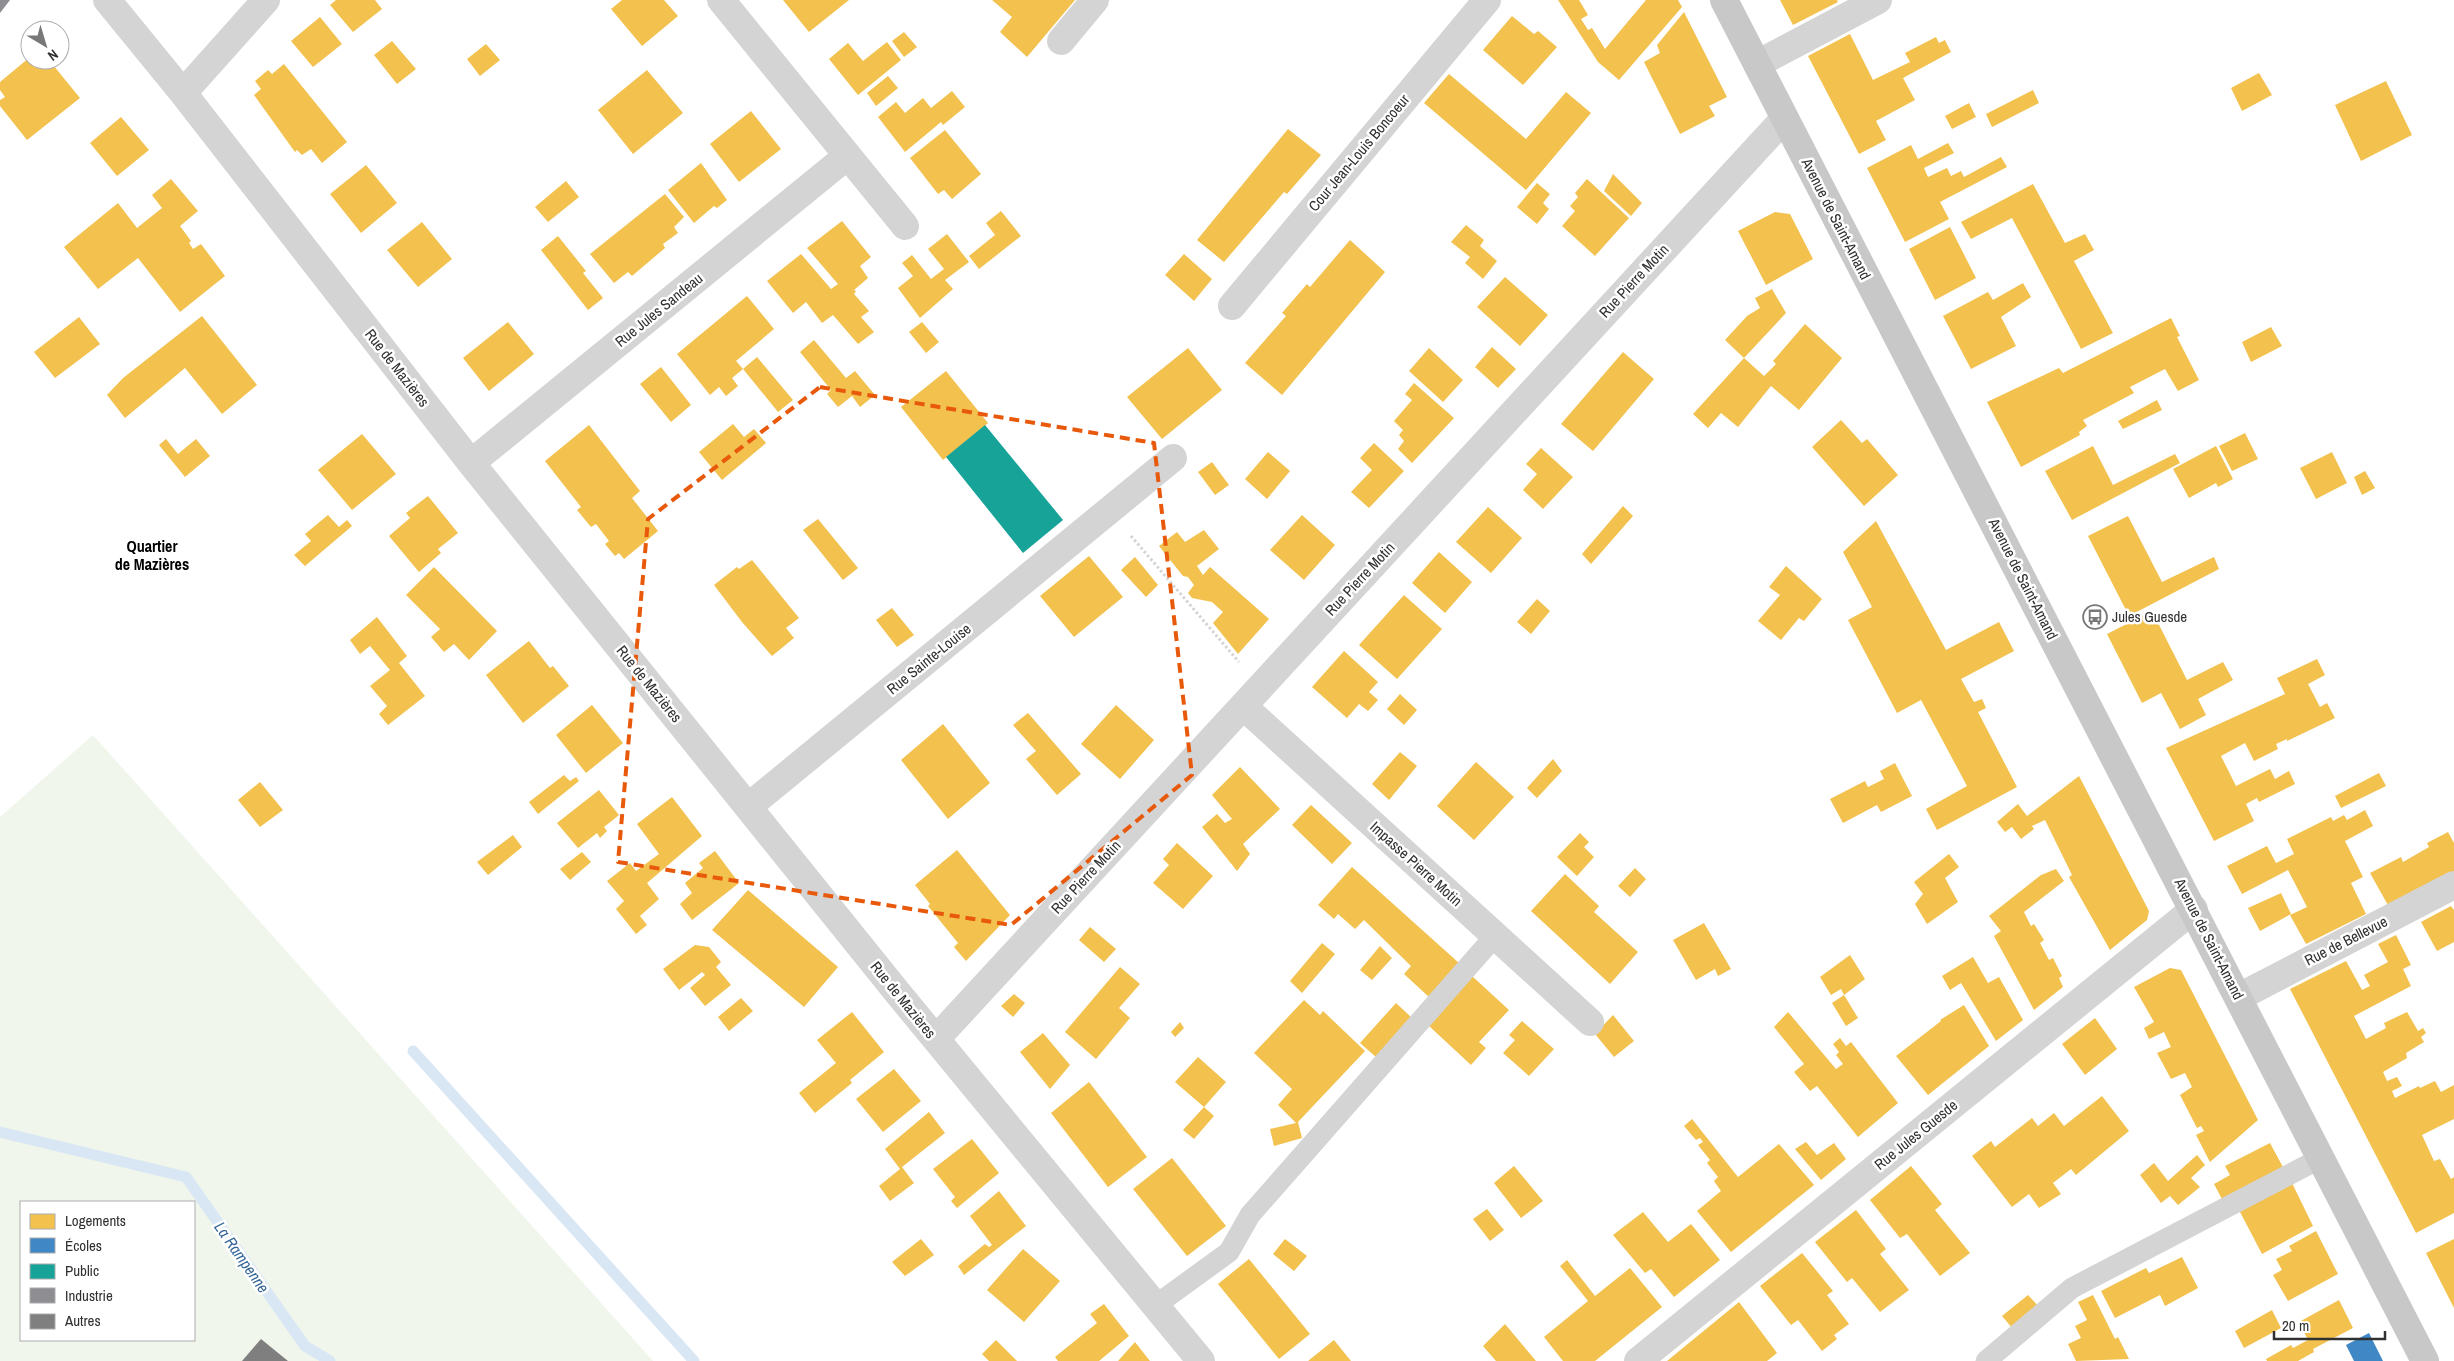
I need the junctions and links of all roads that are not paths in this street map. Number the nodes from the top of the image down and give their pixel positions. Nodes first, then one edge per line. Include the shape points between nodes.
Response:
1 (107, 0) edge
2 (266, 0) edge
3 (721, 0) edge
4 (1096, 0) edge
5 (1487, 0) edge
6 (1724, 0) edge
7 (1878, 0) edge
8 (1061, 41) dead end
9 (1757, 64) junction
10 (183, 94) junction
11 (1784, 119) junction
12 (846, 156) junction
13 (905, 226) dead end
14 (1232, 306) dead end
15 (1173, 458) dead end
16 (471, 463) junction
17 (1252, 697) junction
18 (748, 807) junction
19 (2454, 885) edge
20 (2194, 909) junction
21 (1495, 936) junction
22 (2239, 997) junction
23 (1590, 1022) dead end
24 (936, 1039) junction
25 (2321, 1158) junction
26 (1156, 1305) junction
27 (1201, 1361) edge
28 (1638, 1361) edge
29 (1986, 1361) edge
30 (2425, 1361) edge

1 - 10 street, Rue de Mazières
2 - 10 street
3 - 12 street
4 - 8 street
5 - 14 street, Cour Jean-Louis Boncoeur
6 - 9 main road, Avenue de Saint-Amand
7 - 9 street
9 - 11 main road, Avenue de Saint-Amand
10 - 16 street, Rue de Mazières
11 - 17 street, Rue Pierre Motin
11 - 20 main road, Avenue de Saint-Amand
12 - 13 street
12 - 16 street, Rue Jules Sandeau
15 - 18 street, Rue Sainte-Louise
16 - 18 street, Rue de Mazières
17 - 21 street, Impasse Pierre Motin
17 - 24 street, Rue Pierre Motin
18 - 24 street, Rue de Mazières
19 - 22 street, Rue de Bellevue
20 - 22 main road, Avenue de Saint-Amand
20 - 28 street, Rue Jules Guesde
21 - 23 street, Impasse Pierre Motin
21 - 26 lane via 1250,1215 1229,1252
22 - 25 main road, Avenue de Saint-Amand
24 - 26 street, Rue de Mazières
25 - 29 lane via 2072,1288
25 - 30 main road, Avenue de Saint-Amand
26 - 27 street, Rue de Mazières

